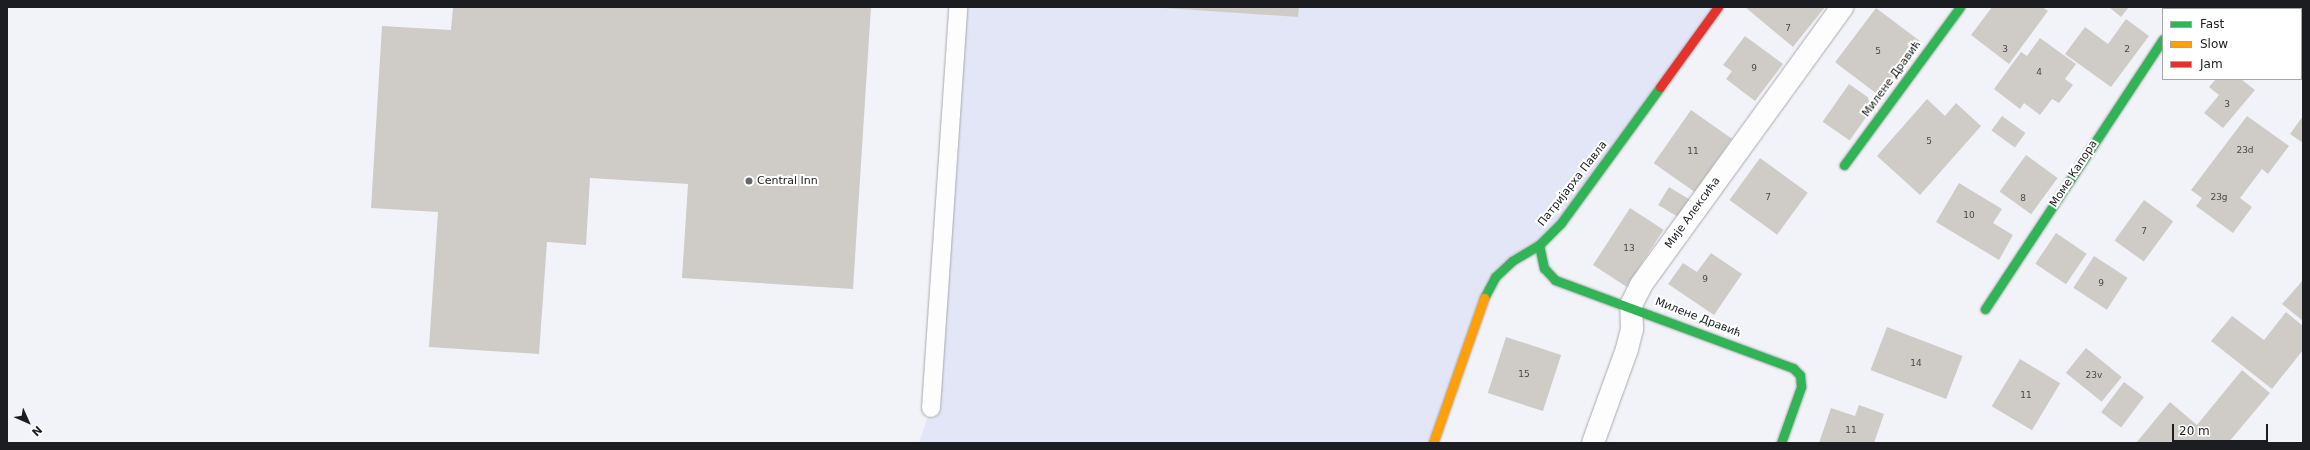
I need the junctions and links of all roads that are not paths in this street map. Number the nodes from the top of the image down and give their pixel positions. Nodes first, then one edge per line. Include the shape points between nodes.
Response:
1 (958, 7) edge
2 (1718, 7) edge
3 (1842, 7) edge
4 (1960, 7) edge
5 (2162, 40) edge
6 (1844, 165) dead end
7 (1539, 245) junction
8 (1631, 305) junction
9 (1985, 309) dead end
10 (931, 408) dead end
11 (1433, 443) edge
12 (1593, 443) edge
13 (1781, 443) edge

1 - 10 lane
2 - 7 street, Патријарха Павла via 1571,210
3 - 8 street, Мије Алексића via 1641,285
4 - 6 street, Милене Дравић
5 - 9 street, Моме Капора
7 - 8 street, Милене Дравић via 1544,268 1555,280
7 - 11 street, Патријарха Павла via 1512,261 1495,277 1484,297
8 - 12 street, Мије Алексића via 1632,329 1627,349
8 - 13 street, Милене Дравић via 1792,368 1800,375 1801,387

